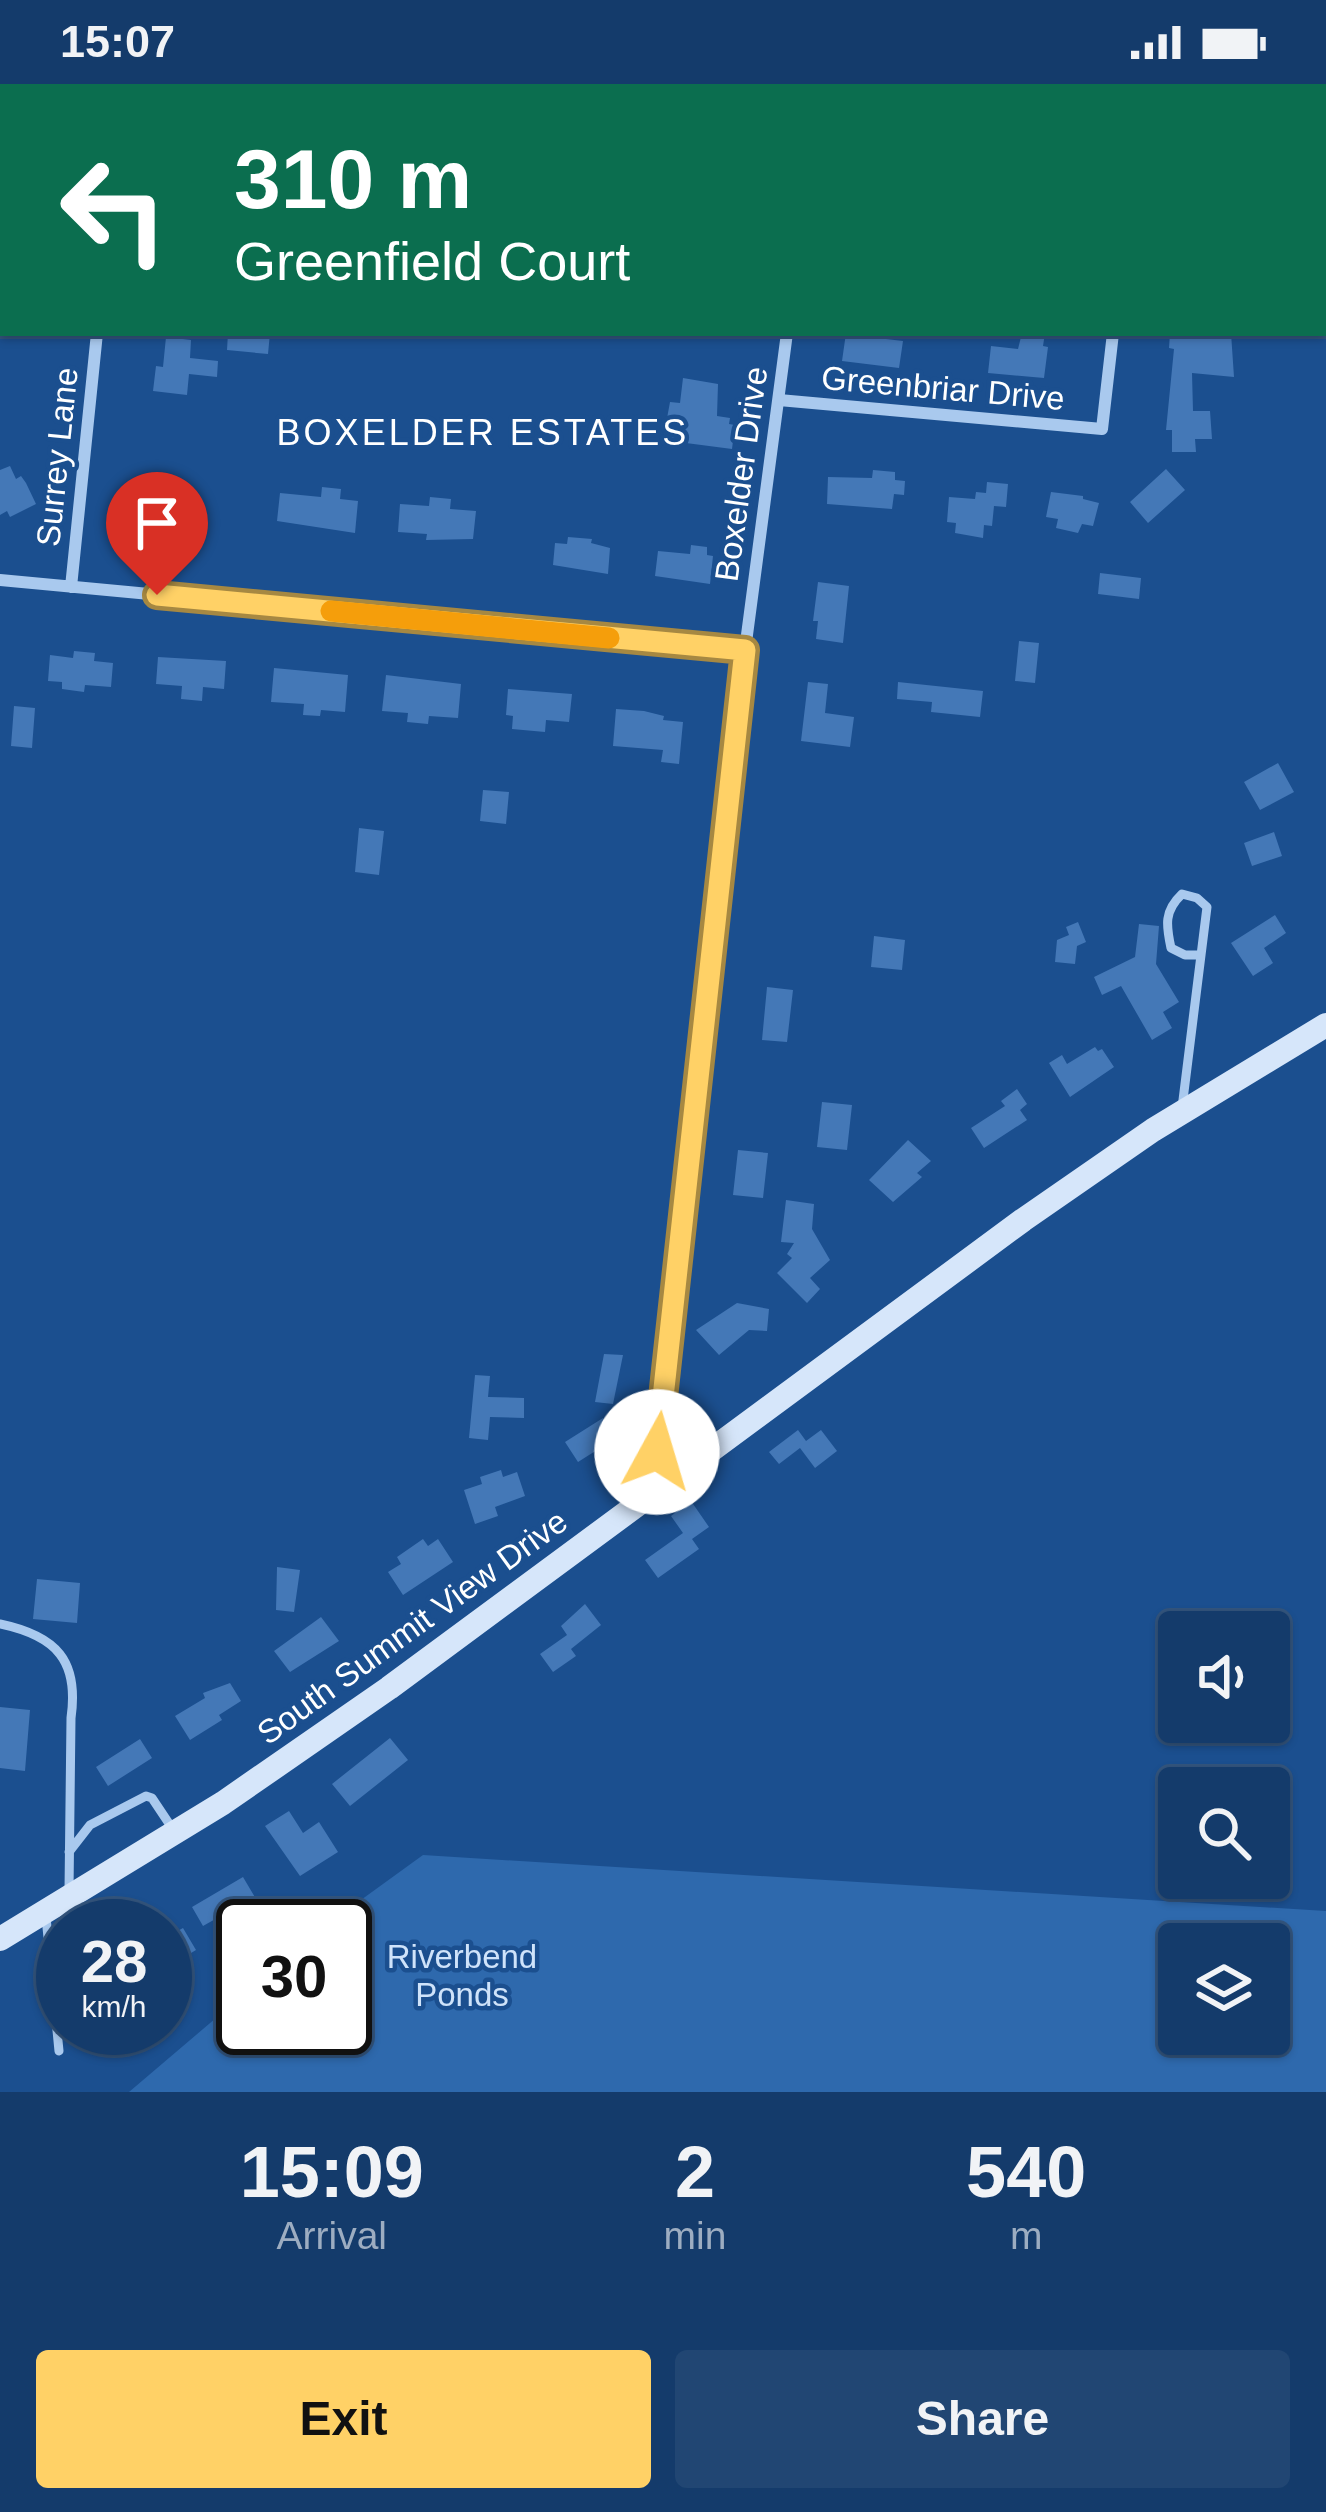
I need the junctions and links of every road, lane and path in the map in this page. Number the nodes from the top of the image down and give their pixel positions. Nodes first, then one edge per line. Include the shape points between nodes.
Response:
1 (98, 336) edge
2 (787, 336) edge
3 (1113, 336) edge
4 (779, 400) junction
5 (0, 580) edge
6 (70, 586) junction
7 (745, 650) junction
8 (1201, 955) junction
9 (1326, 1025) edge
10 (1182, 1113) junction
11 (674, 1477) junction
12 (0, 1624) edge
13 (175, 1832) junction
14 (69, 1852) junction
15 (69, 1897) junction
16 (66, 1899) edge
17 (36, 1918) edge
18 (0, 1939) edge

1 - 6 street, Surrey Lane
2 - 4 street, Boxelder Drive
3 - 4 street, Greenbriar Drive via 1102,429
4 - 7 street, Boxelder Drive
5 - 6 street
6 - 7 street
7 - 11 street, Boxelder Drive via 657,1452
8 - 8 lane via 1207,907 1182,894 1166,919 1171,949
8 - 10 lane
9 - 10 street, South Summit View Drive
10 - 11 street, South Summit View Drive
11 - 13 street, South Summit View Drive via 389,1688
12 - 14 lane via 42,1639 70,1666
13 - 14 lane via 146,1796 89,1825
13 - 15 street, South Summit View Drive
14 - 15 lane
15 - 16 street, South Summit View Drive
17 - 18 street, South Summit View Drive

